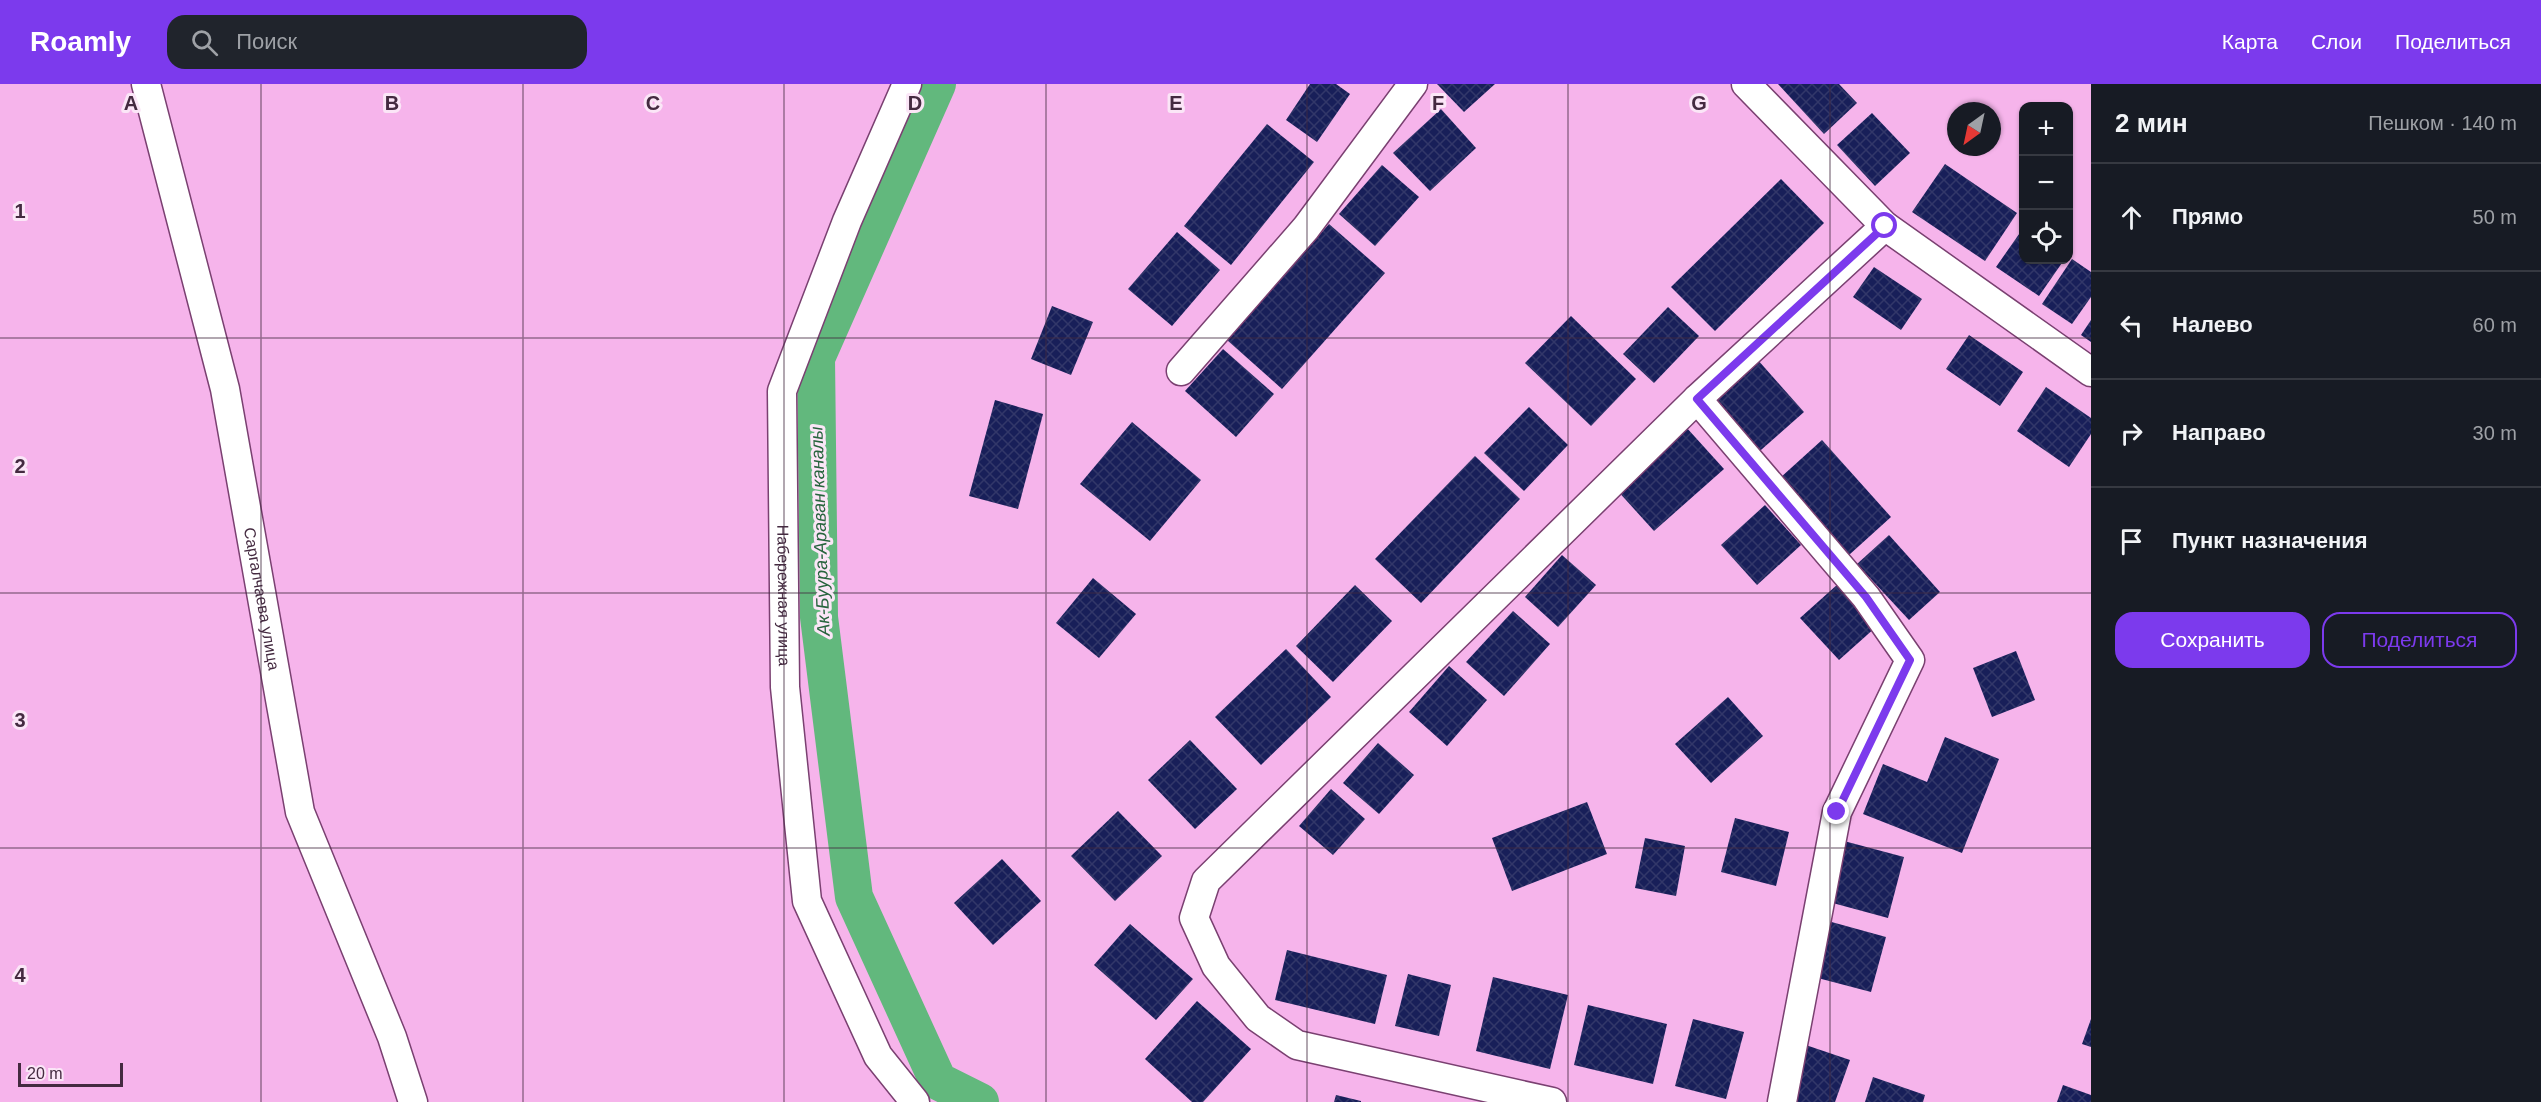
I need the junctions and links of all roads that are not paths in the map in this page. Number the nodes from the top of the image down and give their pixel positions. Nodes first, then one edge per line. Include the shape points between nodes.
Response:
1 (146, 84) edge
2 (907, 84) edge
3 (1413, 84) edge
4 (1746, 84) edge
5 (1885, 226) junction
6 (1181, 371) dead end
7 (2091, 372) edge
8 (1697, 399) junction
9 (413, 1102) edge
10 (915, 1102) edge
11 (1552, 1102) edge
12 (1782, 1102) edge

1 - 9 street, Саргалчаева улица via 225,390 300,812 392,1037
2 - 10 street, Набережная улица via 847,221 782,391 785,687 807,901 878,1056
3 - 6 street via 1306,228
4 - 5 street
5 - 7 street
5 - 8 street
8 - 11 street via 1206,881 1194,918 1216,966 1258,1018 1297,1045
8 - 12 street via 1866,597 1910,660 1837,812

